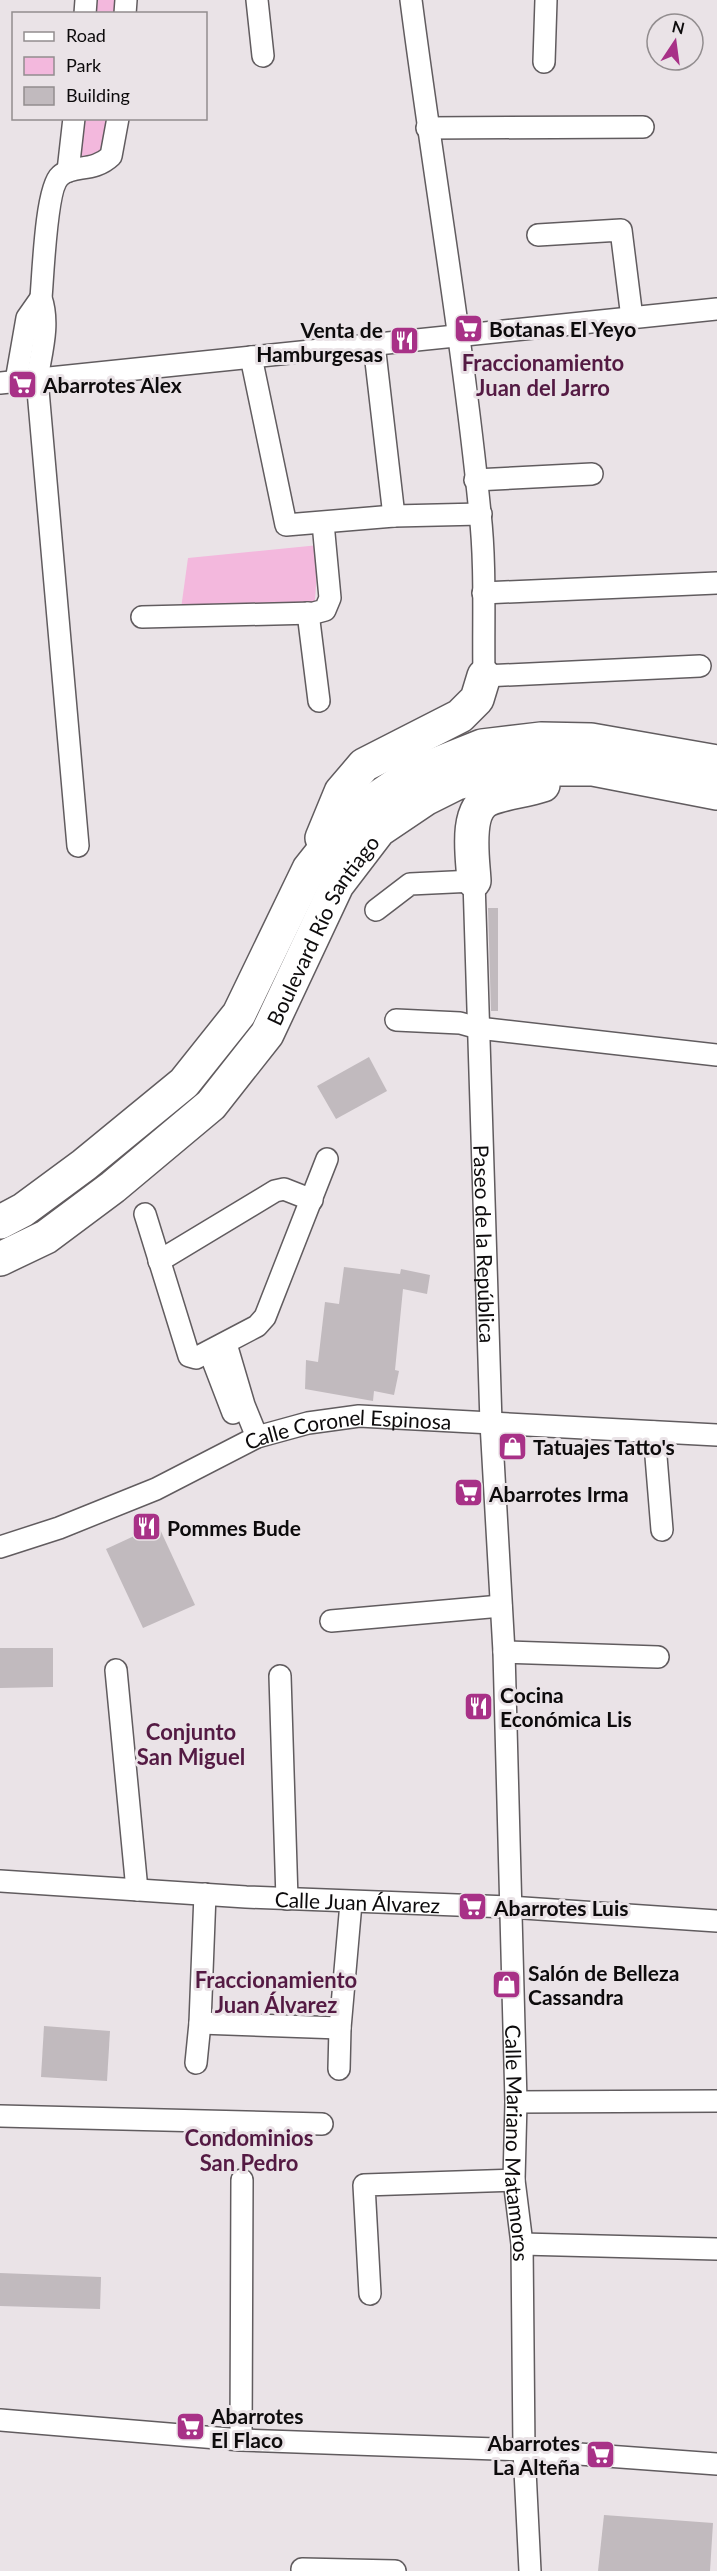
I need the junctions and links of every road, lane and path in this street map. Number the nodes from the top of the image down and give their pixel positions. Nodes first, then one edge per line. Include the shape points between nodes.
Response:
1 (257, 0) edge
2 (411, 0) edge
3 (546, 0) edge
4 (262, 56) dead end
5 (544, 62) dead end
6 (74, 120) edge
7 (118, 120) edge
8 (427, 128) junction
9 (643, 128) dead end
10 (68, 171) junction
11 (538, 235) dead end
12 (717, 309) edge
13 (632, 318) junction
14 (460, 335) junction
15 (374, 344) junction
16 (251, 357) junction
17 (18, 381) edge
18 (592, 474) dead end
19 (476, 480) junction
20 (481, 514) junction
21 (394, 516) junction
22 (323, 523) junction
23 (717, 583) edge
24 (483, 594) junction
25 (308, 613) junction
26 (142, 617) dead end
27 (700, 666) dead end
28 (484, 676) junction
29 (319, 701) dead end
30 (717, 762) edge
31 (593, 769) junction
32 (717, 793) edge
33 (78, 846) dead end
34 (309, 869) junction
35 (474, 882) junction
36 (376, 910) dead end
37 (396, 1020) dead end
38 (478, 1029) junction
39 (717, 1055) edge
40 (327, 1159) dead end
41 (312, 1200) junction
42 (145, 1214) dead end
43 (0, 1222) edge
44 (0, 1259) edge
45 (159, 1261) junction
46 (218, 1349) junction
47 (491, 1423) junction
48 (654, 1432) junction
49 (717, 1435) edge
50 (250, 1440) junction
51 (662, 1530) dead end
52 (0, 1547) edge
53 (501, 1606) junction
54 (331, 1621) dead end
55 (504, 1652) junction
56 (658, 1657) dead end
57 (116, 1670) dead end
58 (280, 1676) dead end
59 (0, 1881) edge
60 (137, 1890) junction
61 (204, 1894) junction
62 (287, 1899) junction
63 (351, 1903) junction
64 (509, 1907) junction
65 (717, 1921) edge
66 (200, 2023) junction
67 (340, 2028) junction
68 (196, 2063) dead end
69 (339, 2070) dead end
70 (717, 2101) edge
71 (516, 2102) junction
72 (0, 2116) edge
73 (322, 2124) dead end
74 (242, 2180) dead end
75 (514, 2180) junction
76 (522, 2244) junction
77 (717, 2249) edge
78 (370, 2294) dead end
79 (0, 2420) edge
80 (241, 2440) junction
81 (524, 2450) junction
82 (717, 2464) edge
83 (302, 2570) edge
84 (395, 2571) edge
85 (530, 2571) edge

1 - 4 street
2 - 8 street
3 - 5 street
6 - 10 street
7 - 10 street via 111,156 94,167
8 - 9 street
8 - 14 street
10 - 17 street via 59,176 51,195 41,298 27,318
11 - 13 street via 621,230
12 - 13 street
13 - 14 street
14 - 15 street
14 - 19 street
15 - 16 street
15 - 21 street
16 - 17 street
16 - 22 street via 286,525
17 - 33 street
18 - 19 street
19 - 20 street
20 - 21 street
20 - 24 street
21 - 22 street
22 - 25 street via 330,598 325,610
23 - 24 street
24 - 28 street
25 - 26 street
25 - 29 street
27 - 28 street
28 - 34 main road via 477,699 460,716 364,765 340,792
30 - 34 main road, Boulevard Río Santiago via 591,740 540,739 483,746 412,774 351,816
31 - 32 main road, Boulevard Río Santiago
31 - 35 main road via 479,805 472,830
31 - 44 main road, Boulevard Río Santiago via 540,769 457,783 424,799 379,830 337,885 267,1034 211,1105 46,1237
34 - 43 main road, Boulevard Río Santiago via 239,1014 184,1083 84,1165
35 - 36 street via 410,884
35 - 38 street, Paseo de la República
37 - 38 street via 460,1023
38 - 39 street
38 - 47 street, Paseo de la República
40 - 41 street
41 - 45 street via 284,1189 274,1191
41 - 46 street via 265,1317
42 - 45 street
45 - 46 street via 189,1356 196,1358
46 - 50 street
47 - 48 street, Calle Coronel Espinosa
47 - 50 street, Calle Coronel Espinosa via 359,1416 308,1423
47 - 53 street, Paseo de la República
48 - 49 street, Calle Coronel Espinosa
48 - 51 street
50 - 52 street, Calle Coronel Espinosa via 156,1489
53 - 54 street
53 - 55 street, Calle Mariano Matamoros
55 - 56 street
55 - 64 street, Calle Mariano Matamoros
57 - 60 street
58 - 62 street
59 - 60 street, Calle Juan Álvarez
60 - 61 street, Calle Juan Álvarez
61 - 62 street, Calle Juan Álvarez
61 - 66 street
62 - 63 street, Calle Juan Álvarez
63 - 64 street, Calle Juan Álvarez
63 - 67 street
64 - 65 street, Calle Juan Álvarez
64 - 71 street, Calle Mariano Matamoros
66 - 67 street
66 - 68 street
67 - 69 street
70 - 71 street
71 - 75 street, Calle Mariano Matamoros
72 - 73 street
74 - 80 street
75 - 76 street, Calle Mariano Matamoros
75 - 78 street via 364,2185
76 - 77 street
76 - 81 street, Calle Mariano Matamoros
79 - 80 street
80 - 81 street
81 - 82 street
81 - 85 street, Calle Mariano Matamoros
83 - 84 street

